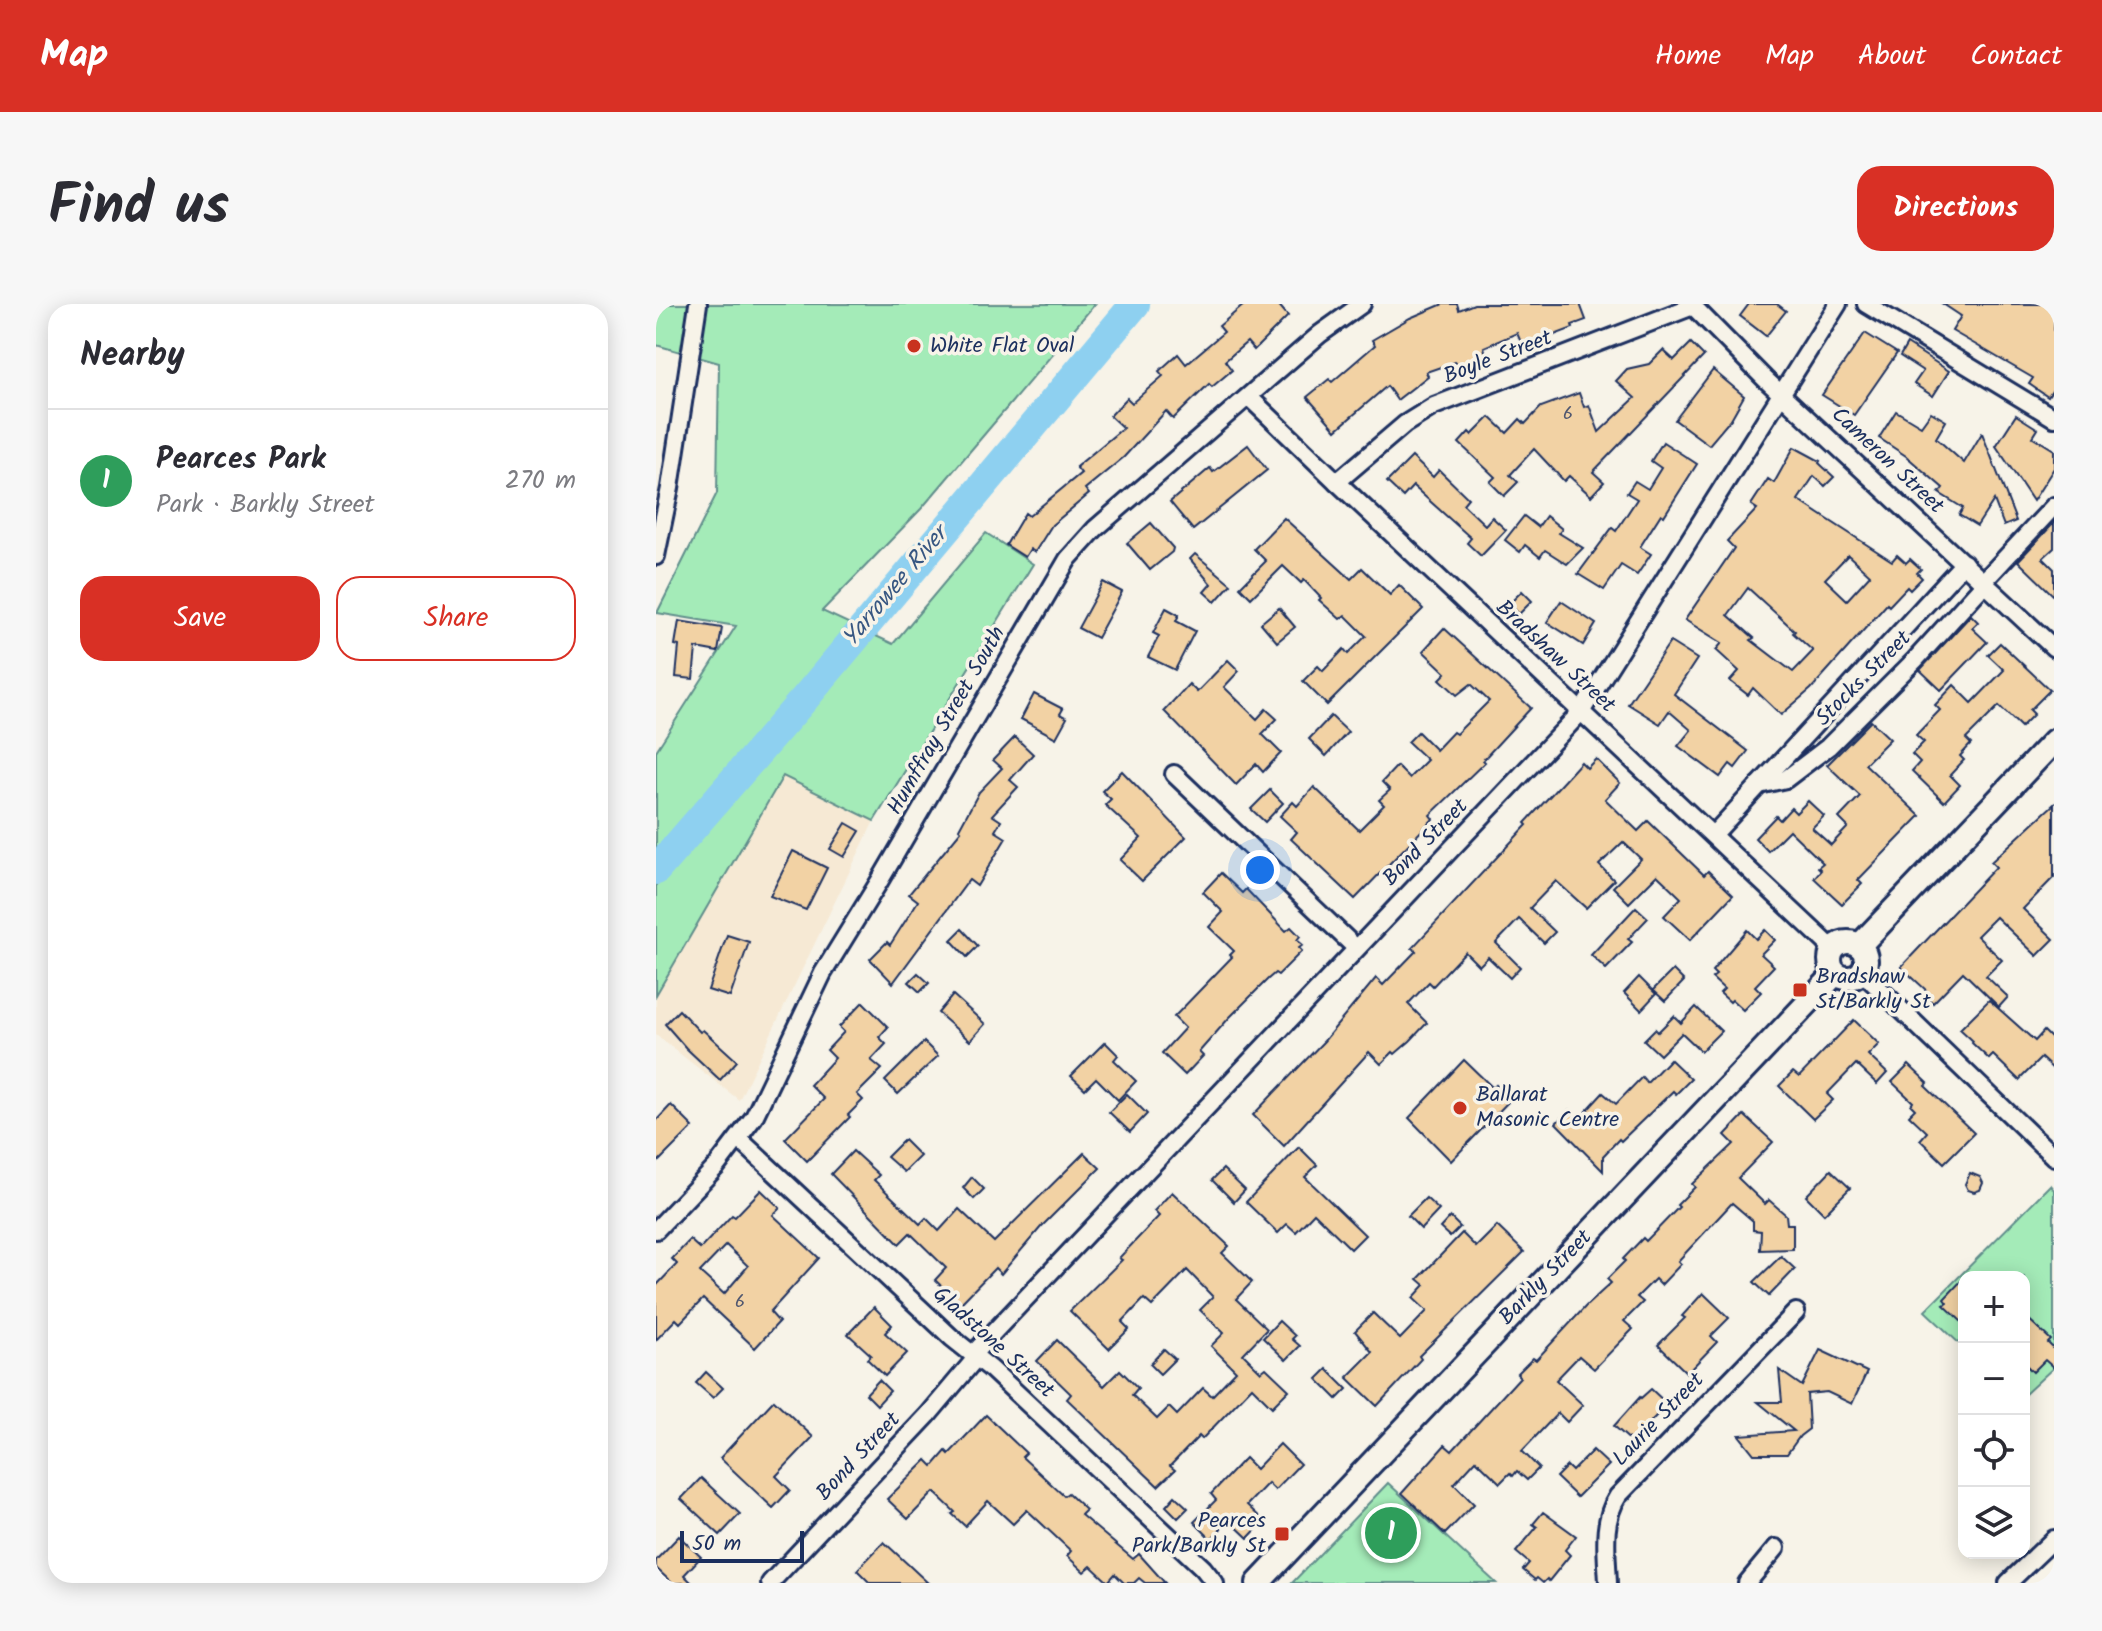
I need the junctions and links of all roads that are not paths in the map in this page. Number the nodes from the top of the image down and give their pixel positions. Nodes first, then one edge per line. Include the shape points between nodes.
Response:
1 (698, 304) edge
2 (1362, 304) edge
3 (1838, 304) edge
4 (1866, 304) edge
5 (1692, 305) edge
6 (1781, 393) junction
7 (1249, 397) junction
8 (2054, 418) edge
9 (1337, 482) junction
10 (2054, 506) edge
11 (656, 554) edge
12 (1964, 563) junction
13 (1984, 582) junction
14 (2054, 648) edge
15 (1581, 712) junction
16 (2054, 741) edge
17 (1174, 774) dead end
18 (1759, 785) junction
19 (1714, 834) junction
20 (1859, 946) junction
21 (1356, 948) junction
22 (1833, 949) junction
23 (1862, 972) junction
24 (1835, 974) junction
25 (739, 1139) junction
26 (2054, 1157) edge
27 (656, 1230) edge
28 (1796, 1312) dead end
29 (974, 1356) junction
30 (2054, 1539) edge
31 (1776, 1548) dead end
32 (770, 1583) edge
33 (1215, 1583) edge
34 (1258, 1583) edge
35 (1608, 1583) edge
36 (1747, 1583) edge
37 (2008, 1583) edge

1 - 11 street
2 - 7 street, Humffray Street South
3 - 6 street, Bond Street
4 - 8 street
5 - 6 street, Cameron Street
5 - 9 street, Boyle Street via 1434,406
6 - 12 street, Cameron Street
6 - 15 street, Bond Street
7 - 9 street, Bradshaw Street
7 - 25 street, Humffray Street South via 1095,529 1059,571 823,973 772,1084
9 - 15 street, Bradshaw Street
10 - 13 street, Stocks Street
12 - 13 street, Cameron Street
12 - 18 street, Stocks Street
13 - 14 street, Cameron Street
13 - 18 street, Stocks Street via 1828,747 1795,774
15 - 19 street, Bradshaw Street
15 - 21 street, Bond Street
16 - 20 main road
17 - 21 street
18 - 19 street, Stocks Street
19 - 22 street, Bradshaw Street
20 - 22 main road via 1846,942
20 - 23 main road via 1866,958
21 - 29 street, Bond Street
22 - 24 main road via 1829,962
23 - 24 main road via 1849,978
23 - 26 street
24 - 34 main road, Barkly Street
25 - 27 street, Humffray Street South
25 - 29 street, Gladstone Street
28 - 35 street, Laurie Street via 1618,1496 1607,1524
29 - 32 street, Bond Street via 928,1415
29 - 33 street, Gladstone Street
30 - 37 street
31 - 36 street

